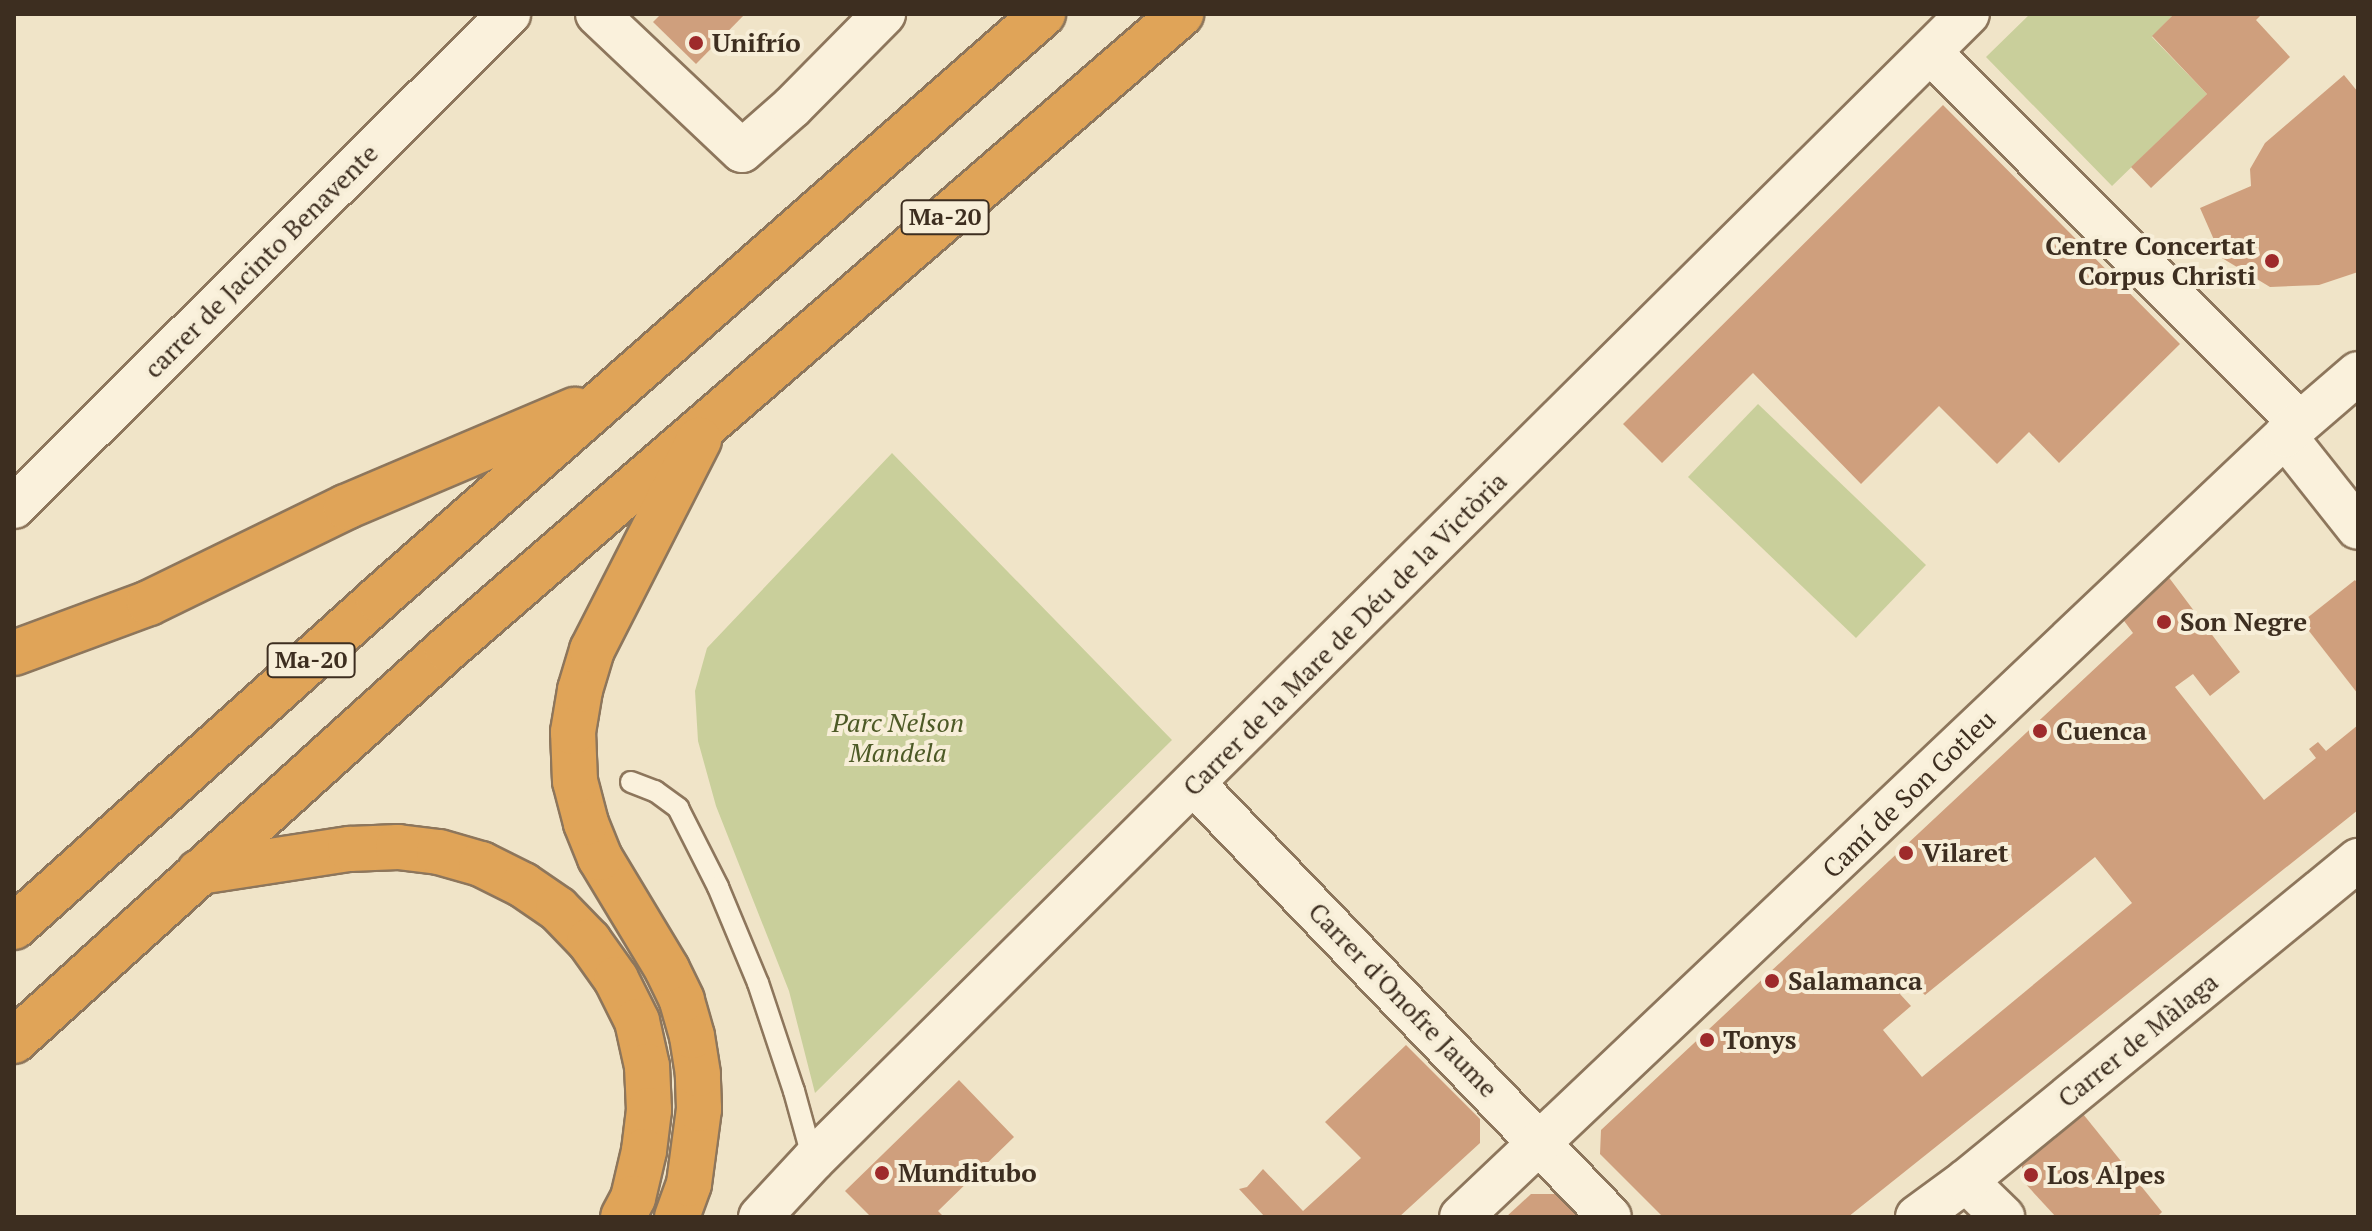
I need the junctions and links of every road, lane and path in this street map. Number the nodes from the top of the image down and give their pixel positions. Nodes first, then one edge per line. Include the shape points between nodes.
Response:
1 (509, 14) edge
2 (597, 14) edge
3 (884, 14) edge
4 (1043, 14) edge
5 (1181, 14) edge
6 (1968, 14) edge
7 (1930, 52) junction
8 (2358, 373) edge
9 (610, 395) junction
10 (709, 420) junction
11 (2293, 430) junction
12 (14, 507) edge
13 (2358, 528) edge
14 (14, 653) edge
15 (631, 782) dead end
16 (1194, 784) junction
17 (2358, 860) edge
18 (199, 872) junction
19 (14, 927) edge
20 (14, 1041) edge
21 (1541, 1143) junction
22 (813, 1160) junction
23 (1966, 1181) junction
24 (623, 1217) edge
25 (677, 1217) edge
26 (760, 1217) edge
27 (1461, 1217) edge
28 (1610, 1217) edge
29 (1917, 1217) edge
30 (2003, 1217) edge

1 - 12 street, carrer de Jacinto Benavente
2 - 3 street via 742,151
4 - 9 highway, Ma-20
5 - 10 highway, Ma-20
6 - 7 street, Carrer de la Mare de Déu de la Victòria
7 - 11 street
7 - 16 street, Carrer de la Mare de Déu de la Victòria
8 - 11 street, Camí de Son Gotleu
9 - 14 highway via 346,507 149,603
9 - 19 highway, Ma-20
10 - 18 highway, Ma-20
10 - 25 highway via 592,650 573,732 575,781 586,823 600,858 667,969 692,1036 698,1122 689,1184
11 - 13 street
11 - 21 street, Camí de Son Gotleu
15 - 22 lane via 678,808 718,887 758,983
16 - 21 street, Carrer d'Onofre Jaume
16 - 22 street, Carrer de la Mare de Déu de la Victòria
17 - 23 street, Carrer de Màlaga
18 - 20 highway, Ma-20
18 - 24 highway via 398,847 481,864 558,909 616,979 637,1021 647,1066 644,1151
21 - 27 street, Camí de Son Gotleu
21 - 28 street, Carrer d'Onofre Jaume
22 - 26 street, Carrer de la Mare de Déu de la Victòria
23 - 29 street, Carrer de Màlaga
23 - 30 street

